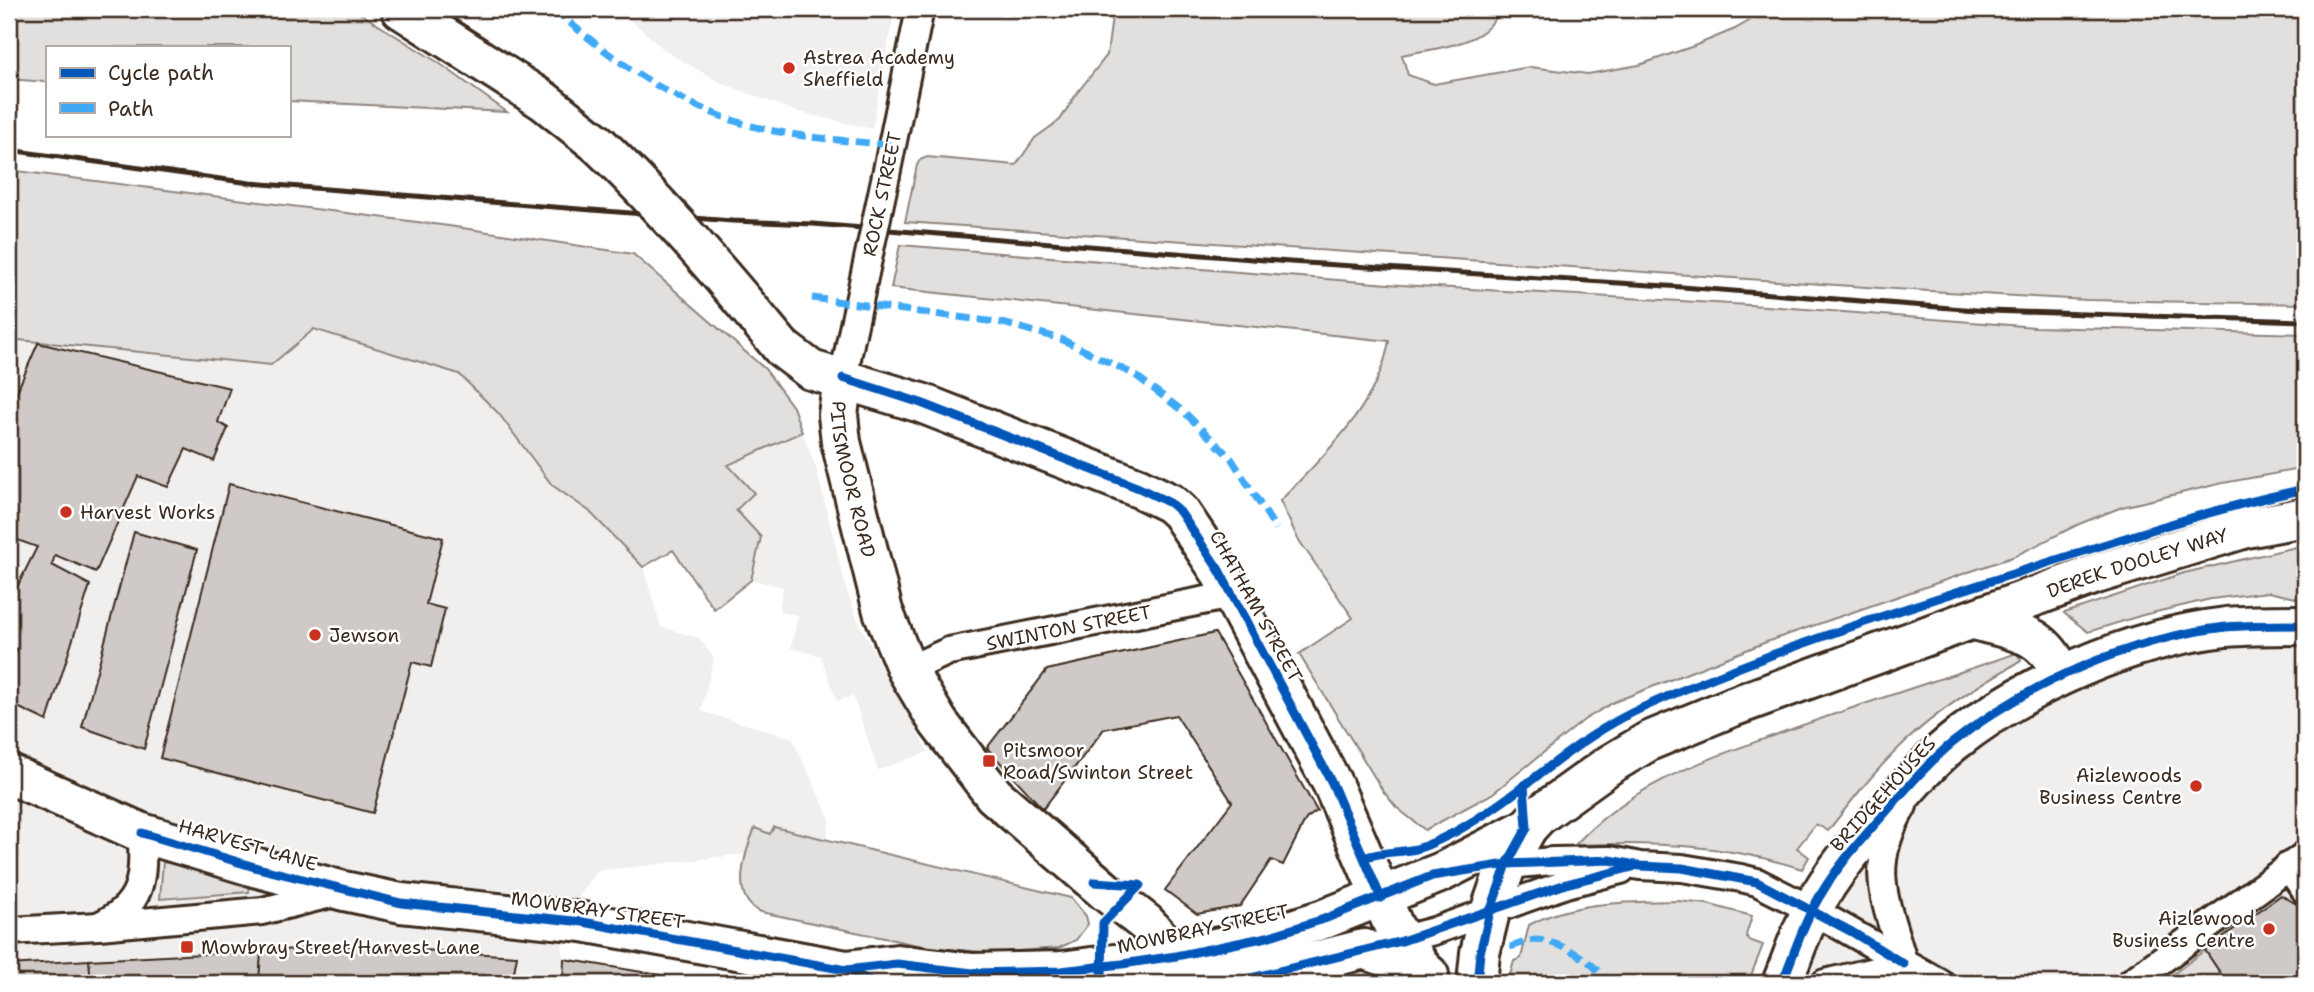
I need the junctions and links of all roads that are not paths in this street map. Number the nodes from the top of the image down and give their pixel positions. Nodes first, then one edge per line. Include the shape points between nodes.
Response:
1 (401, 9) edge
2 (920, 9) edge
3 (843, 378) junction
4 (2305, 517) edge
5 (1232, 595) junction
6 (1974, 620) junction
7 (2305, 625) edge
8 (906, 670) junction
9 (2062, 675) junction
10 (1925, 768) junction
11 (9, 774) edge
12 (1527, 828) junction
13 (142, 833) junction
14 (2297, 860) edge
15 (1507, 864) junction
16 (1640, 866) junction
17 (1432, 876) junction
18 (2305, 890) edge
19 (344, 891) junction
20 (1381, 898) junction
21 (1812, 910) junction
22 (1490, 912) junction
23 (99, 926) junction
24 (9, 931) edge
25 (1176, 956) junction
26 (1904, 964) junction
27 (1421, 965) edge
28 (861, 977) edge
29 (1217, 983) edge
30 (1230, 983) edge
31 (1477, 983) edge
32 (1782, 983) edge
33 (1825, 983) edge
34 (1940, 983) edge
35 (2130, 983) edge

1 - 3 main road, PITSMOOR ROAD, bridge via 544,101 598,144 782,348 811,370
2 - 3 street, ROCK STREET, bridge
3 - 5 main road, CHATHAM STREET via 921,402 1170,503 1191,525
3 - 8 main road, PITSMOOR ROAD via 838,415 841,442 883,611
4 - 6 main road, DEREK DOOLEY WAY via 2246,528 2096,574
5 - 8 street, SWINTON STREET via 949,651
5 - 20 main road, CHATHAM STREET via 1332,783
6 - 9 main road via 2028,635 2047,648
6 - 12 main road via 1649,741 1599,772
7 - 9 main road via 2254,625 2187,634
8 - 25 main road, PITSMOOR ROAD via 938,722 994,795 1146,923
9 - 10 main road, BRIDGEHOUSES via 1989,718
10 - 21 main road, BRIDGEHOUSES via 1849,855
10 - 26 street via 1894,823 1881,872 1882,892
11 - 13 main road, HARVEST LANE
12 - 15 main road
12 - 17 main road, MOWBRAY STREET
13 - 19 main road, HARVEST LANE
13 - 23 street via 141,882 121,912
14 - 18 street
14 - 35 street
15 - 16 street via 1610,860
15 - 17 street
15 - 22 main road
16 - 21 street via 1682,868 1757,882
16 - 22 street via 1566,884
17 - 20 main road, MOWBRAY STREET
19 - 23 street, MOWBRAY STREET via 262,911
19 - 28 main road, MOWBRAY STREET via 401,903 583,922
20 - 25 main road, MOWBRAY STREET via 1267,937
20 - 27 main road, CHATHAM STREET
21 - 26 street
21 - 32 main road, BRIDGEHOUSES
22 - 27 street
22 - 31 main road
23 - 24 street, MOWBRAY STREET
25 - 28 main road, MOWBRAY STREET via 1061,971 973,973 897,964
25 - 29 main road, PITSMOOR ROAD
26 - 33 street
26 - 34 street
27 - 30 main road via 1364,950

